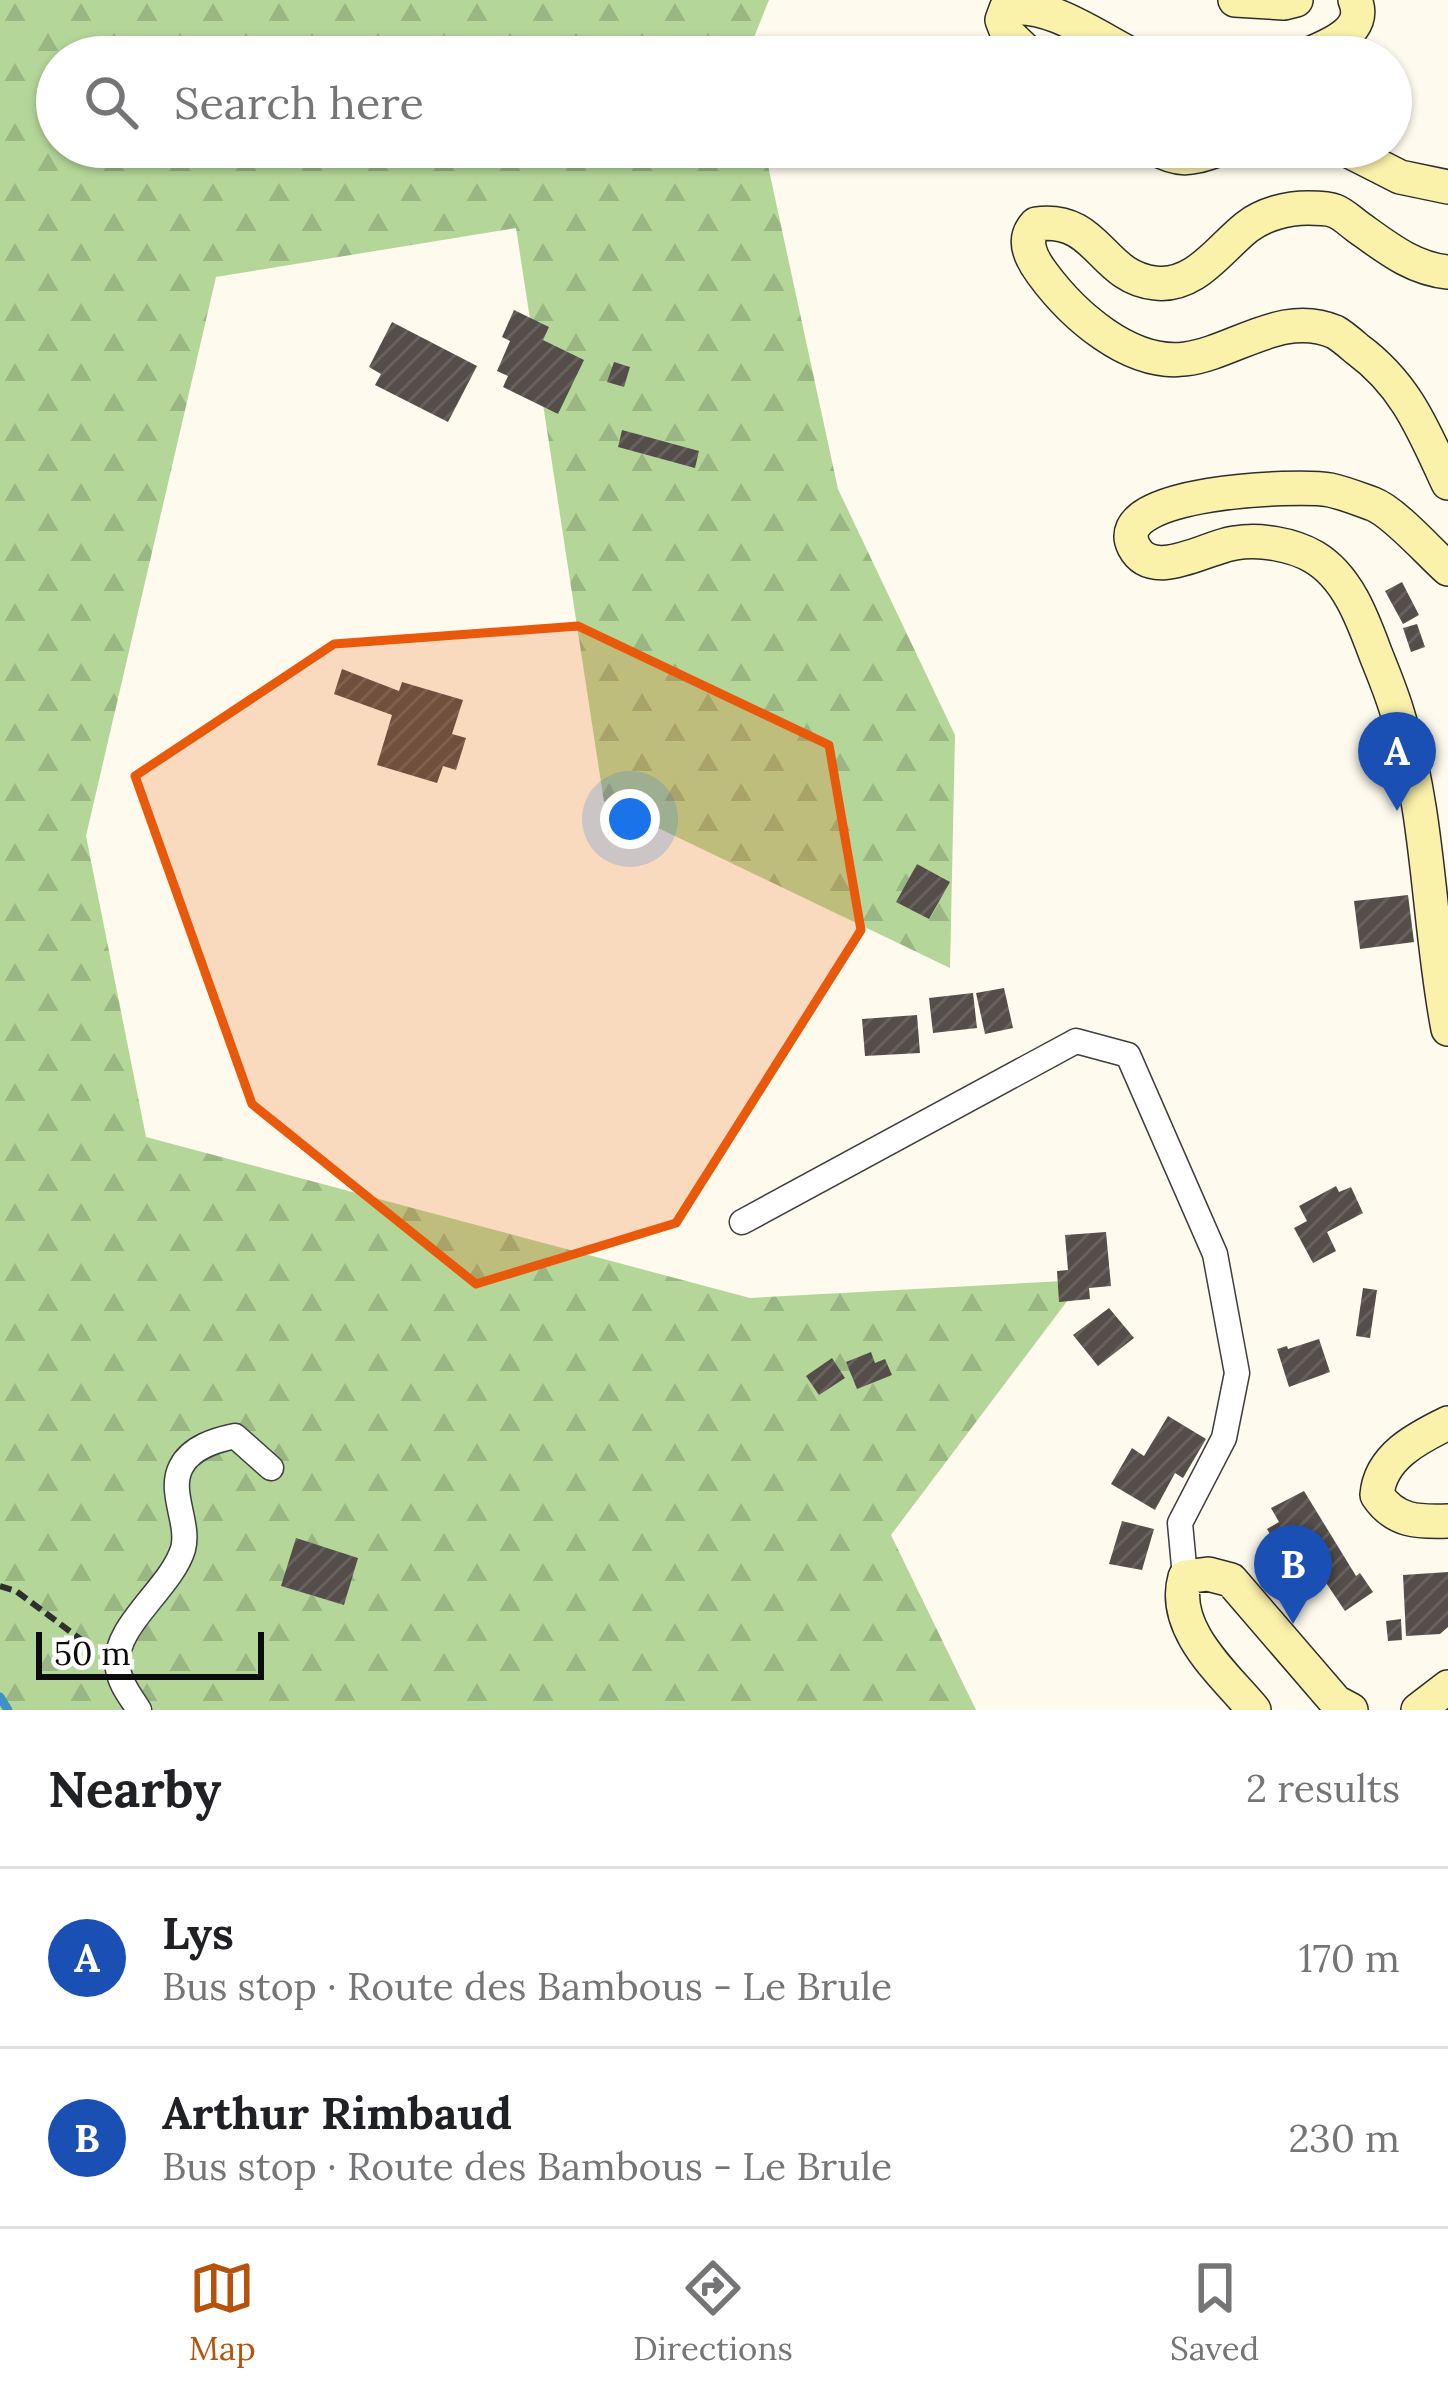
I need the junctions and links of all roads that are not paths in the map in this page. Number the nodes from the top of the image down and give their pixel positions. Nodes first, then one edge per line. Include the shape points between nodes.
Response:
1 (1235, 0) edge
2 (1296, 0) edge
3 (1354, 0) edge
4 (1010, 36) edge
5 (1098, 36) edge
6 (1343, 36) edge
7 (1382, 168) edge
8 (1448, 188) edge
9 (1448, 272) edge
10 (1448, 483) edge
11 (1448, 569) edge
12 (1448, 1029) edge
13 (742, 1222) dead end
14 (1448, 1424) edge
15 (272, 1468) dead end
16 (1448, 1521) edge
17 (1185, 1577) junction
18 (1448, 1687) edge
19 (139, 1710) edge
20 (1255, 1710) edge
21 (1351, 1710) edge
22 (1418, 1710) edge

1 - 2 main road
3 - 6 main road via 1358,18
4 - 5 main road via 1006,9 1034,4
7 - 8 main road
9 - 10 main road via 1403,259 1335,211 1313,208 1250,224 1174,283 1120,271 1083,232 1060,223 1036,224 1027,244 1040,271 1088,323 1136,353 1187,359 1268,331 1302,325 1335,332 1383,368 1414,410
11 - 12 main road via 1380,506 1329,490 1266,488 1182,501 1148,512 1131,533 1134,547 1161,563 1233,542 1277,544 1315,557 1348,590 1399,716
13 - 17 street via 1076,1042 1128,1055 1215,1254 1237,1373 1224,1438 1180,1523
14 - 16 main road via 1388,1464 1377,1495 1392,1513
15 - 19 street via 236,1436 198,1448 181,1466 182,1550 118,1648 122,1683
17 - 20 main road via 1181,1608 1199,1644
17 - 21 main road via 1231,1580
18 - 22 main road

